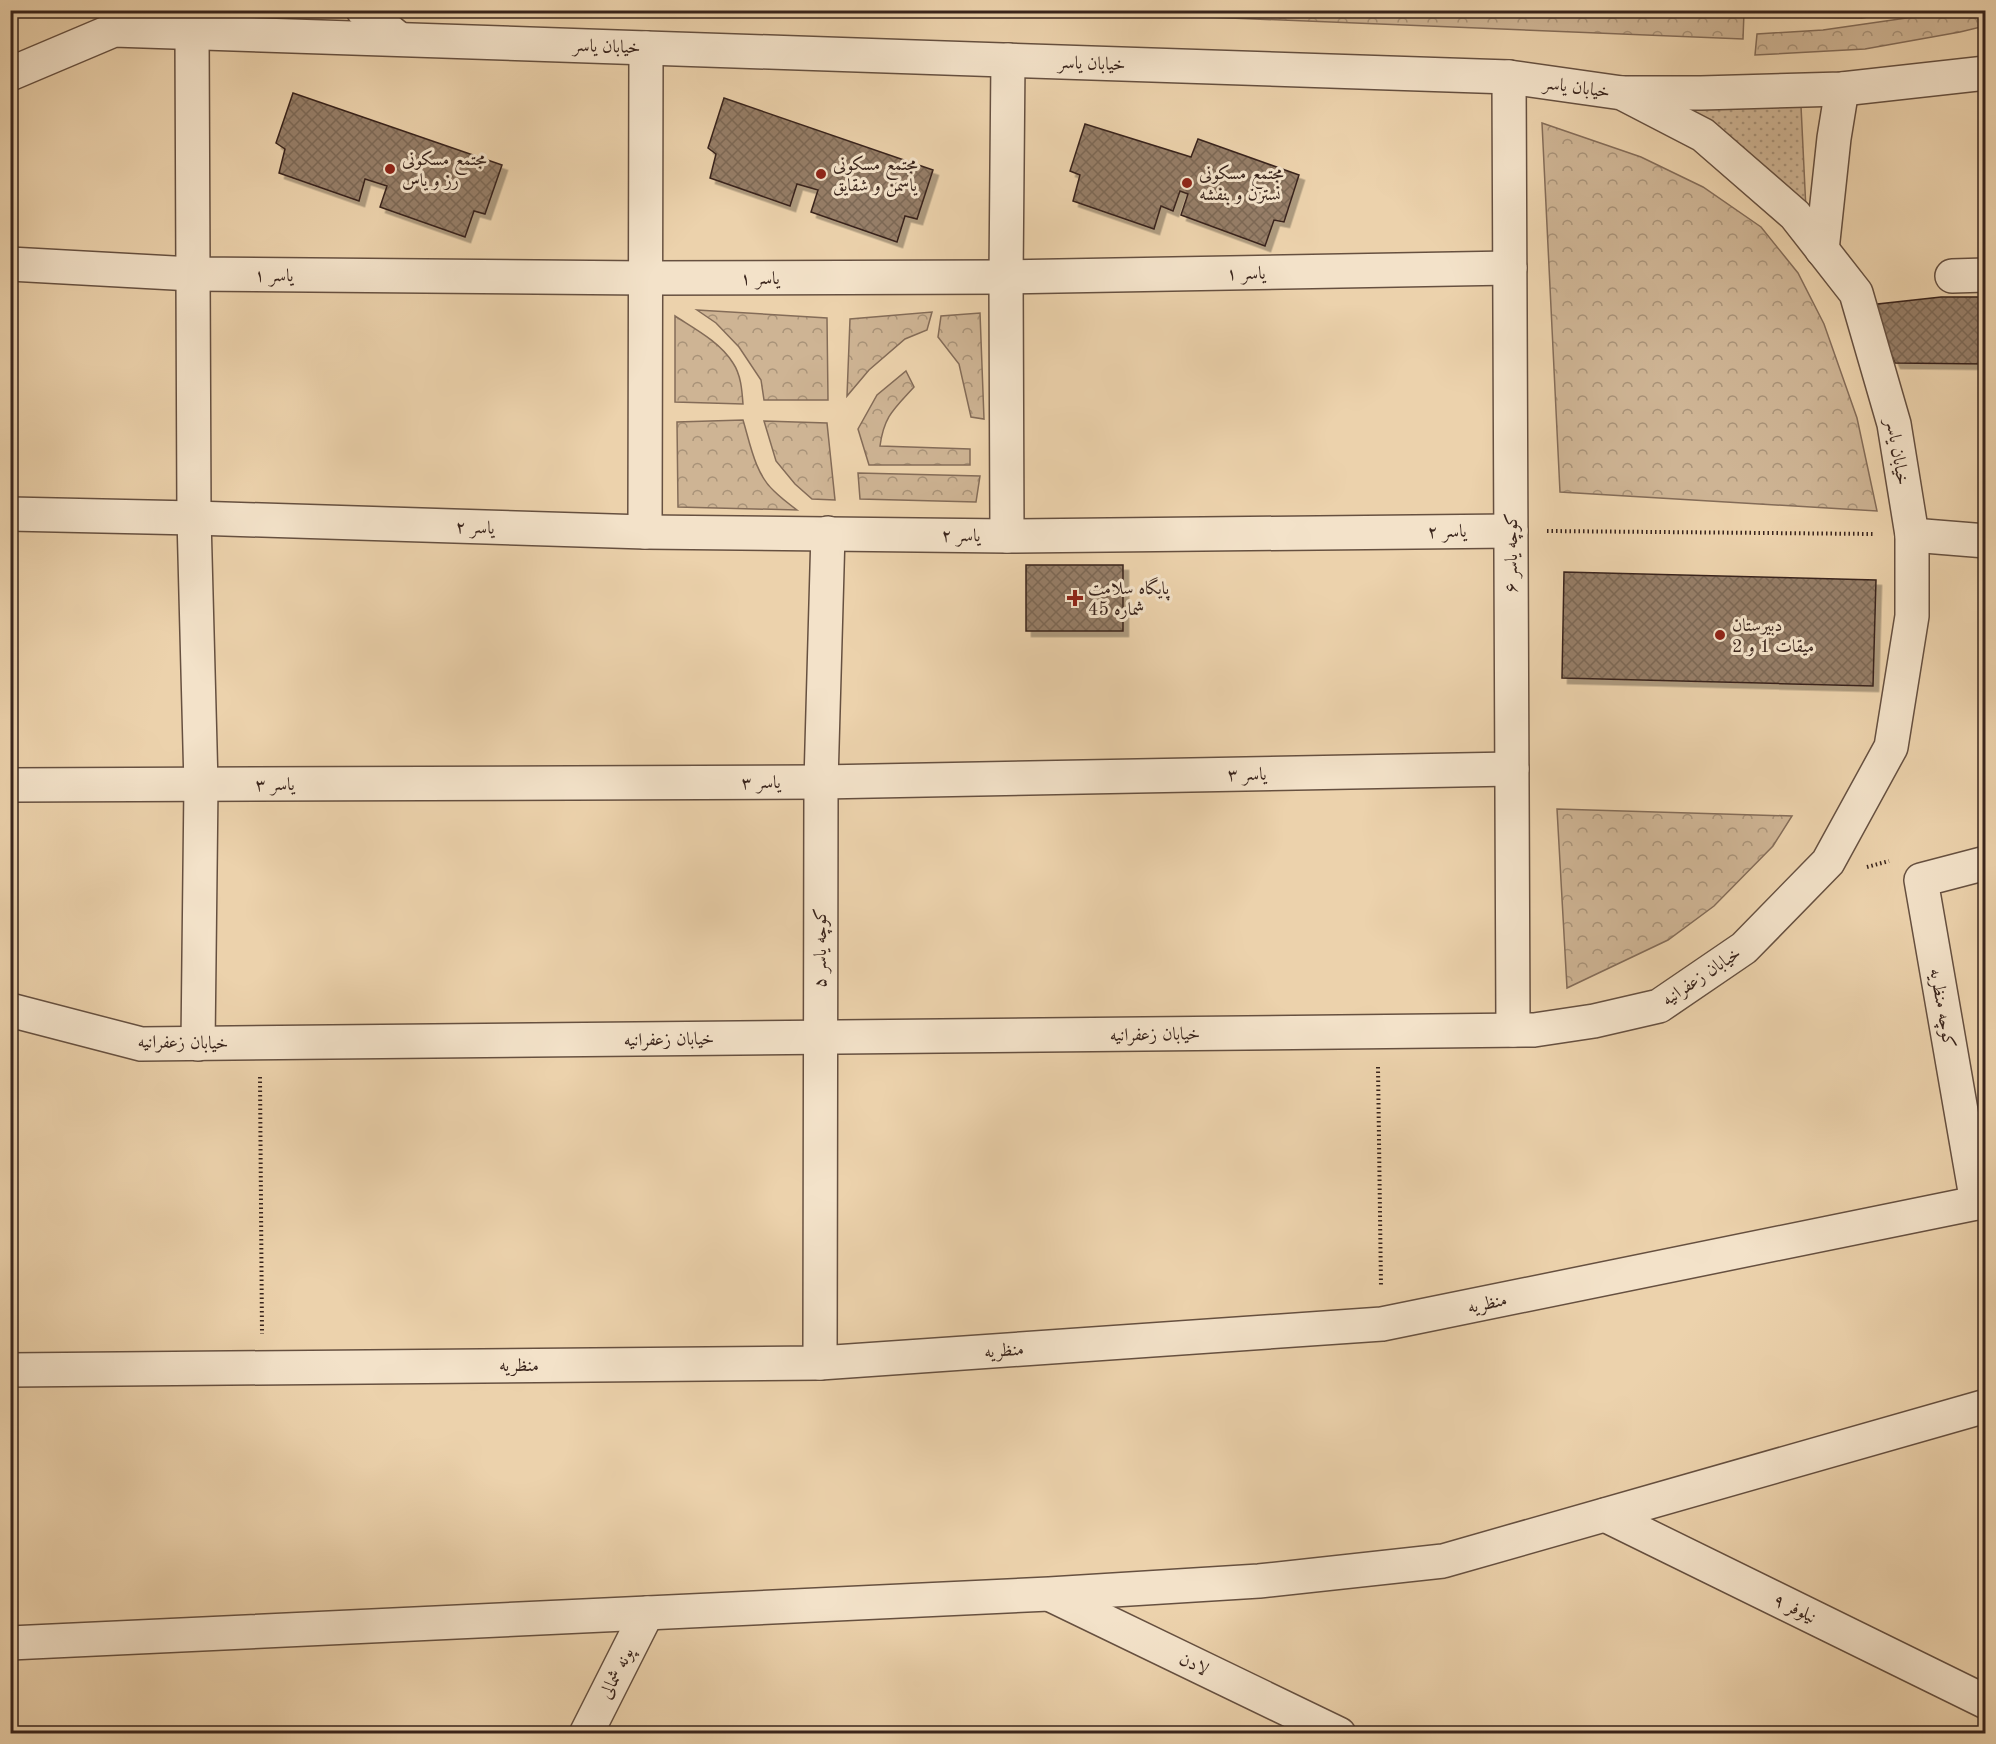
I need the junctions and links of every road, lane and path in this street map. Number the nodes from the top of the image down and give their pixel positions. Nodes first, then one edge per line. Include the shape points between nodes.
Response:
1 (363, 10) edge
2 (192, 33) junction
3 (399, 39) junction
4 (646, 48) junction
5 (1008, 60) junction
6 (10, 74) edge
7 (1986, 74) edge
8 (1509, 77) junction
9 (1842, 89) junction
10 (1622, 93) junction
11 (1822, 250) junction
12 (10, 264) edge
13 (1510, 268) junction
14 (192, 274) junction
15 (1986, 275) edge
16 (1952, 276) dead end
17 (1006, 277) junction
18 (646, 278) junction
19 (10, 514) edge
20 (194, 518) junction
21 (1511, 531) junction
22 (645, 532) junction
23 (828, 533) junction
24 (1912, 535) junction
25 (1007, 536) junction
26 (1986, 541) edge
27 (1512, 770) junction
28 (821, 782) junction
29 (10, 785) edge
30 (201, 785) junction
31 (1986, 863) edge
32 (10, 1011) edge
33 (1514, 1030) junction
34 (1377, 1031) junction
35 (820, 1037) junction
36 (260, 1043) junction
37 (198, 1044) junction
38 (1981, 1202) edge
39 (1382, 1324) junction
40 (820, 1363) junction
41 (262, 1367) junction
42 (10, 1370) edge
43 (1986, 1407) edge
44 (1605, 1515) junction
45 (1049, 1594) junction
46 (647, 1613) junction
47 (10, 1643) edge
48 (1986, 1702) edge
49 (589, 1733) edge
50 (1339, 1734) edge

1 - 3 street
2 - 3 street, خیابان یاسر
2 - 6 street, خیابان یاسر via 114,30
2 - 14 street
3 - 4 street, خیابان یاسر
4 - 5 street, خیابان یاسر
4 - 18 street
5 - 8 street, خیابان یاسر
5 - 17 street
7 - 9 street
8 - 10 street, خیابان یاسر
8 - 13 street, کوچه یاسر ۶
9 - 10 street
9 - 11 street
10 - 11 street, خیابان یاسر via 1703,135 1795,215
11 - 24 street, خیابان یاسر via 1856,293 1894,424
12 - 14 street, یاسر ۱
13 - 17 street, یاسر ۱
13 - 21 street, کوچه یاسر ۶
14 - 18 street, یاسر ۱
14 - 20 street
15 - 16 street
17 - 18 street, یاسر ۱
17 - 25 street
18 - 22 street
19 - 20 street, یاسر ۲
20 - 22 street, یاسر ۲
20 - 30 street
21 - 24 path
21 - 25 street, یاسر ۲
21 - 27 street, کوچه یاسر ۶
22 - 23 street, یاسر ۲
23 - 25 street, یاسر ۲
23 - 28 street, کوچه یاسر ۵
24 - 26 street
24 - 33 street, خیابان زعفرانیه via 1912,616 1891,747 1828,862 1744,948 1659,1006 1594,1022
27 - 28 street, یاسر ۳
27 - 33 street, کوچه یاسر ۶
28 - 30 street, یاسر ۳
28 - 35 street, کوچه یاسر ۵
29 - 30 street, یاسر ۳
30 - 37 street
31 - 38 street, کوچه منظریه via 1921,880
32 - 37 street, خیابان زعفرانیه via 141,1044
33 - 34 street, خیابان زعفرانیه
34 - 35 street, خیابان زعفرانیه
34 - 39 path
35 - 36 street, خیابان زعفرانیه
35 - 40 street, کوچه یاسر ۵
36 - 37 street, خیابان زعفرانیه
36 - 41 path
38 - 39 street, منظریه
39 - 40 street, منظریه
40 - 41 street, منظریه
41 - 42 street, منظریه
43 - 44 street
44 - 45 street via 1443,1561 1259,1581
44 - 48 street, نیلوفر ۹
45 - 46 street
45 - 50 street, لادن
46 - 47 street
46 - 49 street, پونه شمالی

